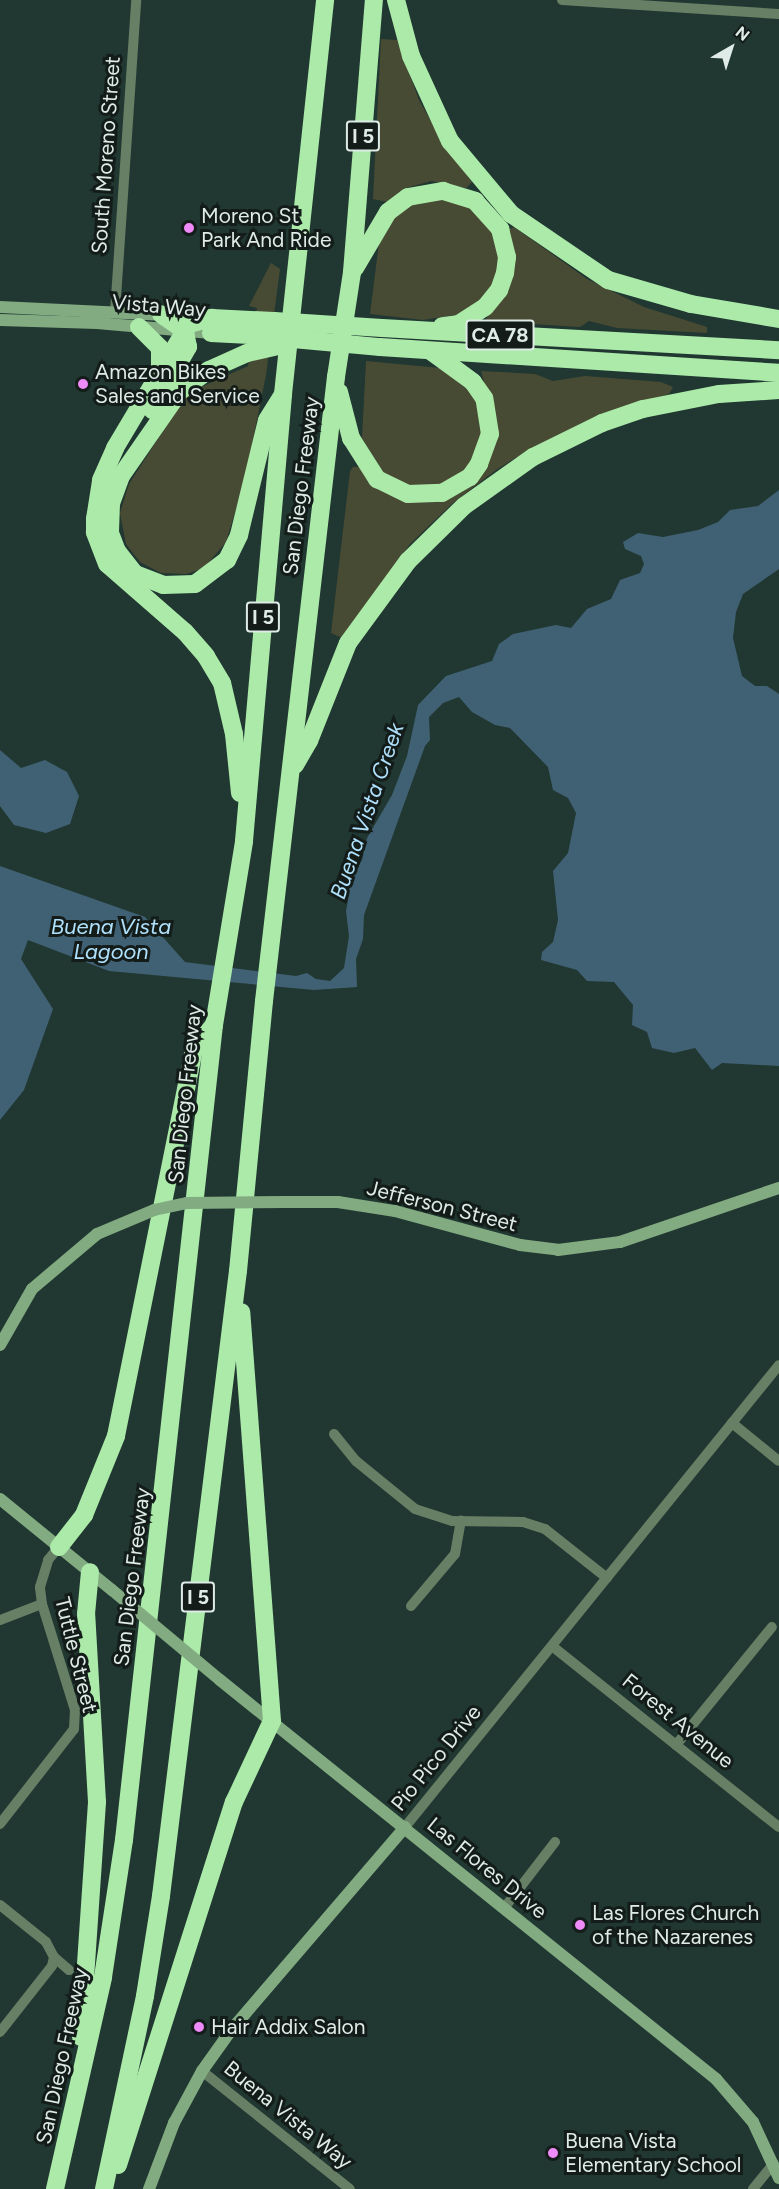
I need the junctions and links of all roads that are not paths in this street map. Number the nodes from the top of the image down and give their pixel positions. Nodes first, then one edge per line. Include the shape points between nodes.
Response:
1 (136, 0) edge
2 (325, 0) edge
3 (374, 0) edge
4 (396, 0) edge
5 (562, 0) edge
6 (702, 4) edge
7 (779, 14) edge
8 (352, 273) junction
9 (0, 307) edge
10 (44, 310) junction
11 (115, 312) junction
12 (160, 314) junction
13 (779, 319) edge
14 (0, 320) edge
15 (45, 323) junction
16 (212, 326) junction
17 (139, 327) junction
18 (419, 330) junction
19 (185, 331) junction
20 (250, 336) junction
21 (779, 350) edge
22 (431, 351) junction
23 (159, 373) junction
24 (779, 373) edge
25 (336, 377) junction
26 (779, 390) edge
27 (284, 394) junction
28 (147, 435) junction
29 (291, 772) junction
30 (244, 841) junction
31 (214, 1025) junction
32 (779, 1188) edge
33 (238, 1271) junction
34 (0, 1345) edge
35 (779, 1365) edge
36 (732, 1423) junction
37 (334, 1434) dead end
38 (779, 1461) edge
39 (0, 1499) edge
40 (461, 1521) junction
41 (58, 1547) junction
42 (90, 1572) junction
43 (607, 1578) junction
44 (42, 1604) junction
45 (411, 1606) dead end
46 (0, 1620) edge
47 (772, 1627) dead end
48 (552, 1646) junction
49 (272, 1721) junction
50 (676, 1745) junction
51 (0, 1824) edge
52 (405, 1827) junction
53 (779, 1827) edge
54 (555, 1842) dead end
55 (0, 1905) edge
56 (505, 1907) junction
57 (54, 1957) junction
58 (69, 1970) dead end
59 (0, 2032) edge
60 (202, 2071) junction
61 (76, 2105) junction
62 (774, 2163) junction
63 (779, 2178) edge
64 (56, 2189) edge
65 (106, 2189) edge
66 (149, 2189) edge
67 (350, 2189) edge
68 (753, 2189) edge

1 - 11 street, South Moreno Street
2 - 27 highway, San Diego Freeway / I 5
3 - 8 highway, San Diego Freeway / I 5
4 - 13 highway via 411,56 450,141 511,214 608,280 691,304
5 - 6 street
6 - 7 street
8 - 18 highway via 388,212 408,197 443,190 466,196 483,207 504,239 506,266 499,290 474,316 459,324
8 - 25 highway, San Diego Freeway / I 5
9 - 10 street, Vista Way
10 - 11 street, Vista Way
10 - 15 street
11 - 12 street, Vista Way
12 - 16 street, Vista Way
12 - 19 highway
14 - 15 street, Vista Way
15 - 17 street, Vista Way
16 - 19 highway via 193,321
16 - 20 highway, Vista Way
17 - 19 street, Vista Way
17 - 23 highway via 160,348
18 - 20 highway, CA 78, bridge via 382,328
18 - 21 highway, CA 78
19 - 23 highway
19 - 28 highway via 186,355 152,409
20 - 22 highway, Vista Way / CA 78, bridge
20 - 28 highway via 190,383
22 - 24 highway, CA 78
22 - 25 highway via 473,382 489,415 490,434 479,464 470,477 442,493 408,494 389,487 368,470 351,438
23 - 30 highway via 115,448 102,480 95,532 107,564 185,632 222,683 234,734
25 - 29 highway, San Diego Freeway / I 5
26 - 29 highway via 718,394 643,409 602,423 532,457 464,506 408,561 348,644 309,741
27 - 28 highway via 267,420 239,536 227,560 195,584 163,585 135,574 117,551 110,533 114,493
27 - 30 highway, San Diego Freeway / I 5
29 - 33 highway, San Diego Freeway / I 5
30 - 31 highway, San Diego Freeway / I 5
31 - 41 highway via 194,1048 116,1436 84,1515
31 - 61 highway, San Diego Freeway / I 5 via 124,1840 103,1977
32 - 34 street, Jefferson Street, bridge via 620,1242 558,1250 520,1245 395,1211 338,1202 187,1203 154,1210 98,1234 32,1289
33 - 49 highway
33 - 65 highway, San Diego Freeway / I 5 via 161,1896
35 - 36 street, Pio Pico Drive
36 - 38 street
36 - 43 street, Pio Pico Drive
37 - 40 street via 356,1461 415,1509
39 - 41 street, Las Flores Drive
40 - 43 street via 523,1522 545,1530
40 - 45 street via 455,1554
41 - 42 street, Las Flores Drive
41 - 44 street, Tuttle Street via 48,1560 40,1587
42 - 49 street, Las Flores Drive, bridge
42 - 61 highway via 86,1614 97,1802
43 - 48 street, Pio Pico Drive
44 - 46 street
44 - 51 street, Tuttle Street via 75,1710 74,1729
47 - 50 street
48 - 50 street, Forest Avenue
48 - 52 street, Pio Pico Drive
49 - 52 street, Las Flores Drive
49 - 65 highway via 234,1802 131,2131
50 - 53 street, Forest Avenue
52 - 56 street, Las Flores Drive
52 - 60 street, Pio Pico Drive via 232,2029
54 - 56 street
55 - 57 street via 46,1942
56 - 62 street, Las Flores Drive via 716,2079 753,2122
57 - 58 street
57 - 59 street via 52,1966
60 - 66 street, Pio Pico Drive via 174,2123
60 - 67 street, Buena Vista Way
61 - 64 highway, San Diego Freeway / I 5
62 - 63 street, Las Flores Drive
62 - 68 street

